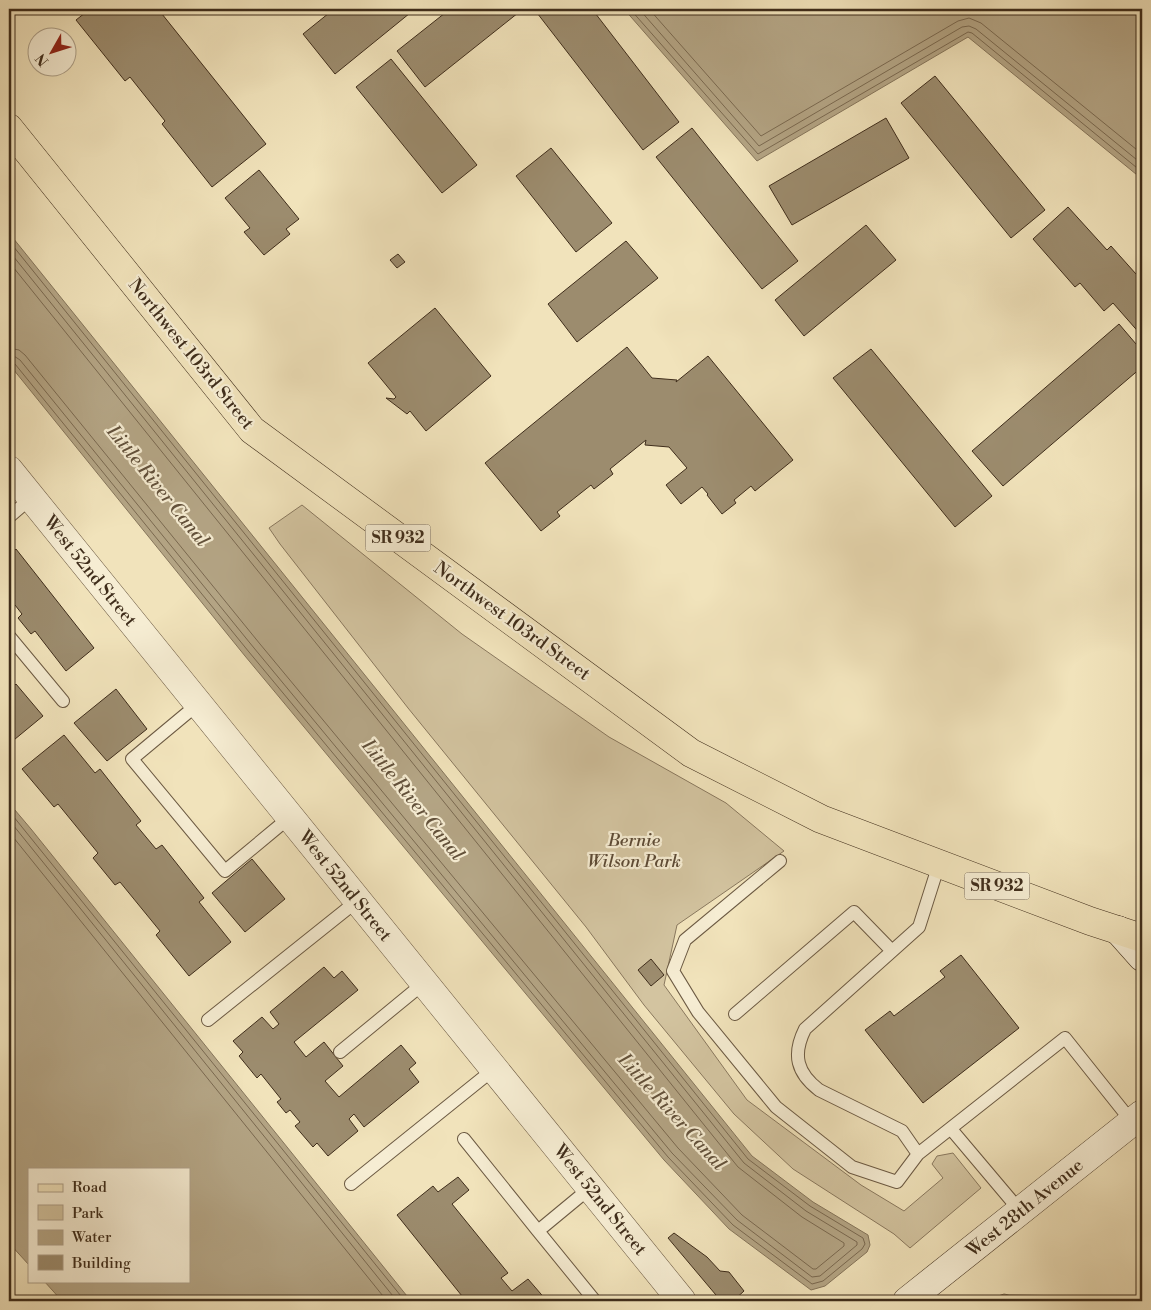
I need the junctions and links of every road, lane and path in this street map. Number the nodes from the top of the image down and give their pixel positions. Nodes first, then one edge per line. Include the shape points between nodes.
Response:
1 (9, 128) edge
2 (9, 470) edge
3 (31, 498) junction
4 (9, 517) edge
5 (9, 636) edge
6 (63, 701) dead end
7 (198, 704) junction
8 (290, 817) junction
9 (780, 862) dead end
10 (940, 864) junction
11 (357, 901) junction
12 (1130, 934) edge
13 (892, 951) junction
14 (1142, 957) edge
15 (424, 983) junction
16 (735, 1014) dead end
17 (208, 1020) dead end
18 (340, 1052) dead end
19 (494, 1069) junction
20 (1137, 1118) edge
21 (950, 1129) junction
22 (464, 1139) dead end
23 (918, 1154) junction
24 (351, 1184) dead end
25 (590, 1188) junction
26 (1021, 1212) junction
27 (538, 1231) junction
28 (595, 1301) edge
29 (682, 1301) edge
30 (907, 1301) edge

1 - 10 main road, Northwest 103rd Street / SR 932 via 252,430 691,753 820,819
2 - 3 street, West 52nd Street
3 - 4 lane
3 - 7 street, West 52nd Street
5 - 6 lane
7 - 8 street, West 52nd Street
7 - 8 lane via 132,759 225,871
8 - 11 street, West 52nd Street
9 - 23 lane via 685,940 673,971 698,1012 776,1107 852,1167 897,1182
10 - 12 main road, Northwest 103rd Street / SR 932
10 - 13 lane via 919,927
11 - 15 street, West 52nd Street
11 - 17 lane
12 - 14 street
13 - 16 lane via 854,912
13 - 23 lane via 805,1029 797,1056 800,1070 819,1090 902,1131
15 - 18 lane
15 - 19 street, West 52nd Street
19 - 24 lane
19 - 25 street, West 52nd Street
20 - 21 lane via 1065,1038
20 - 26 street, West 28th Avenue
21 - 23 lane
21 - 26 lane
22 - 27 lane
25 - 27 lane
25 - 29 street, West 52nd Street
26 - 30 street, West 28th Avenue
27 - 28 lane

